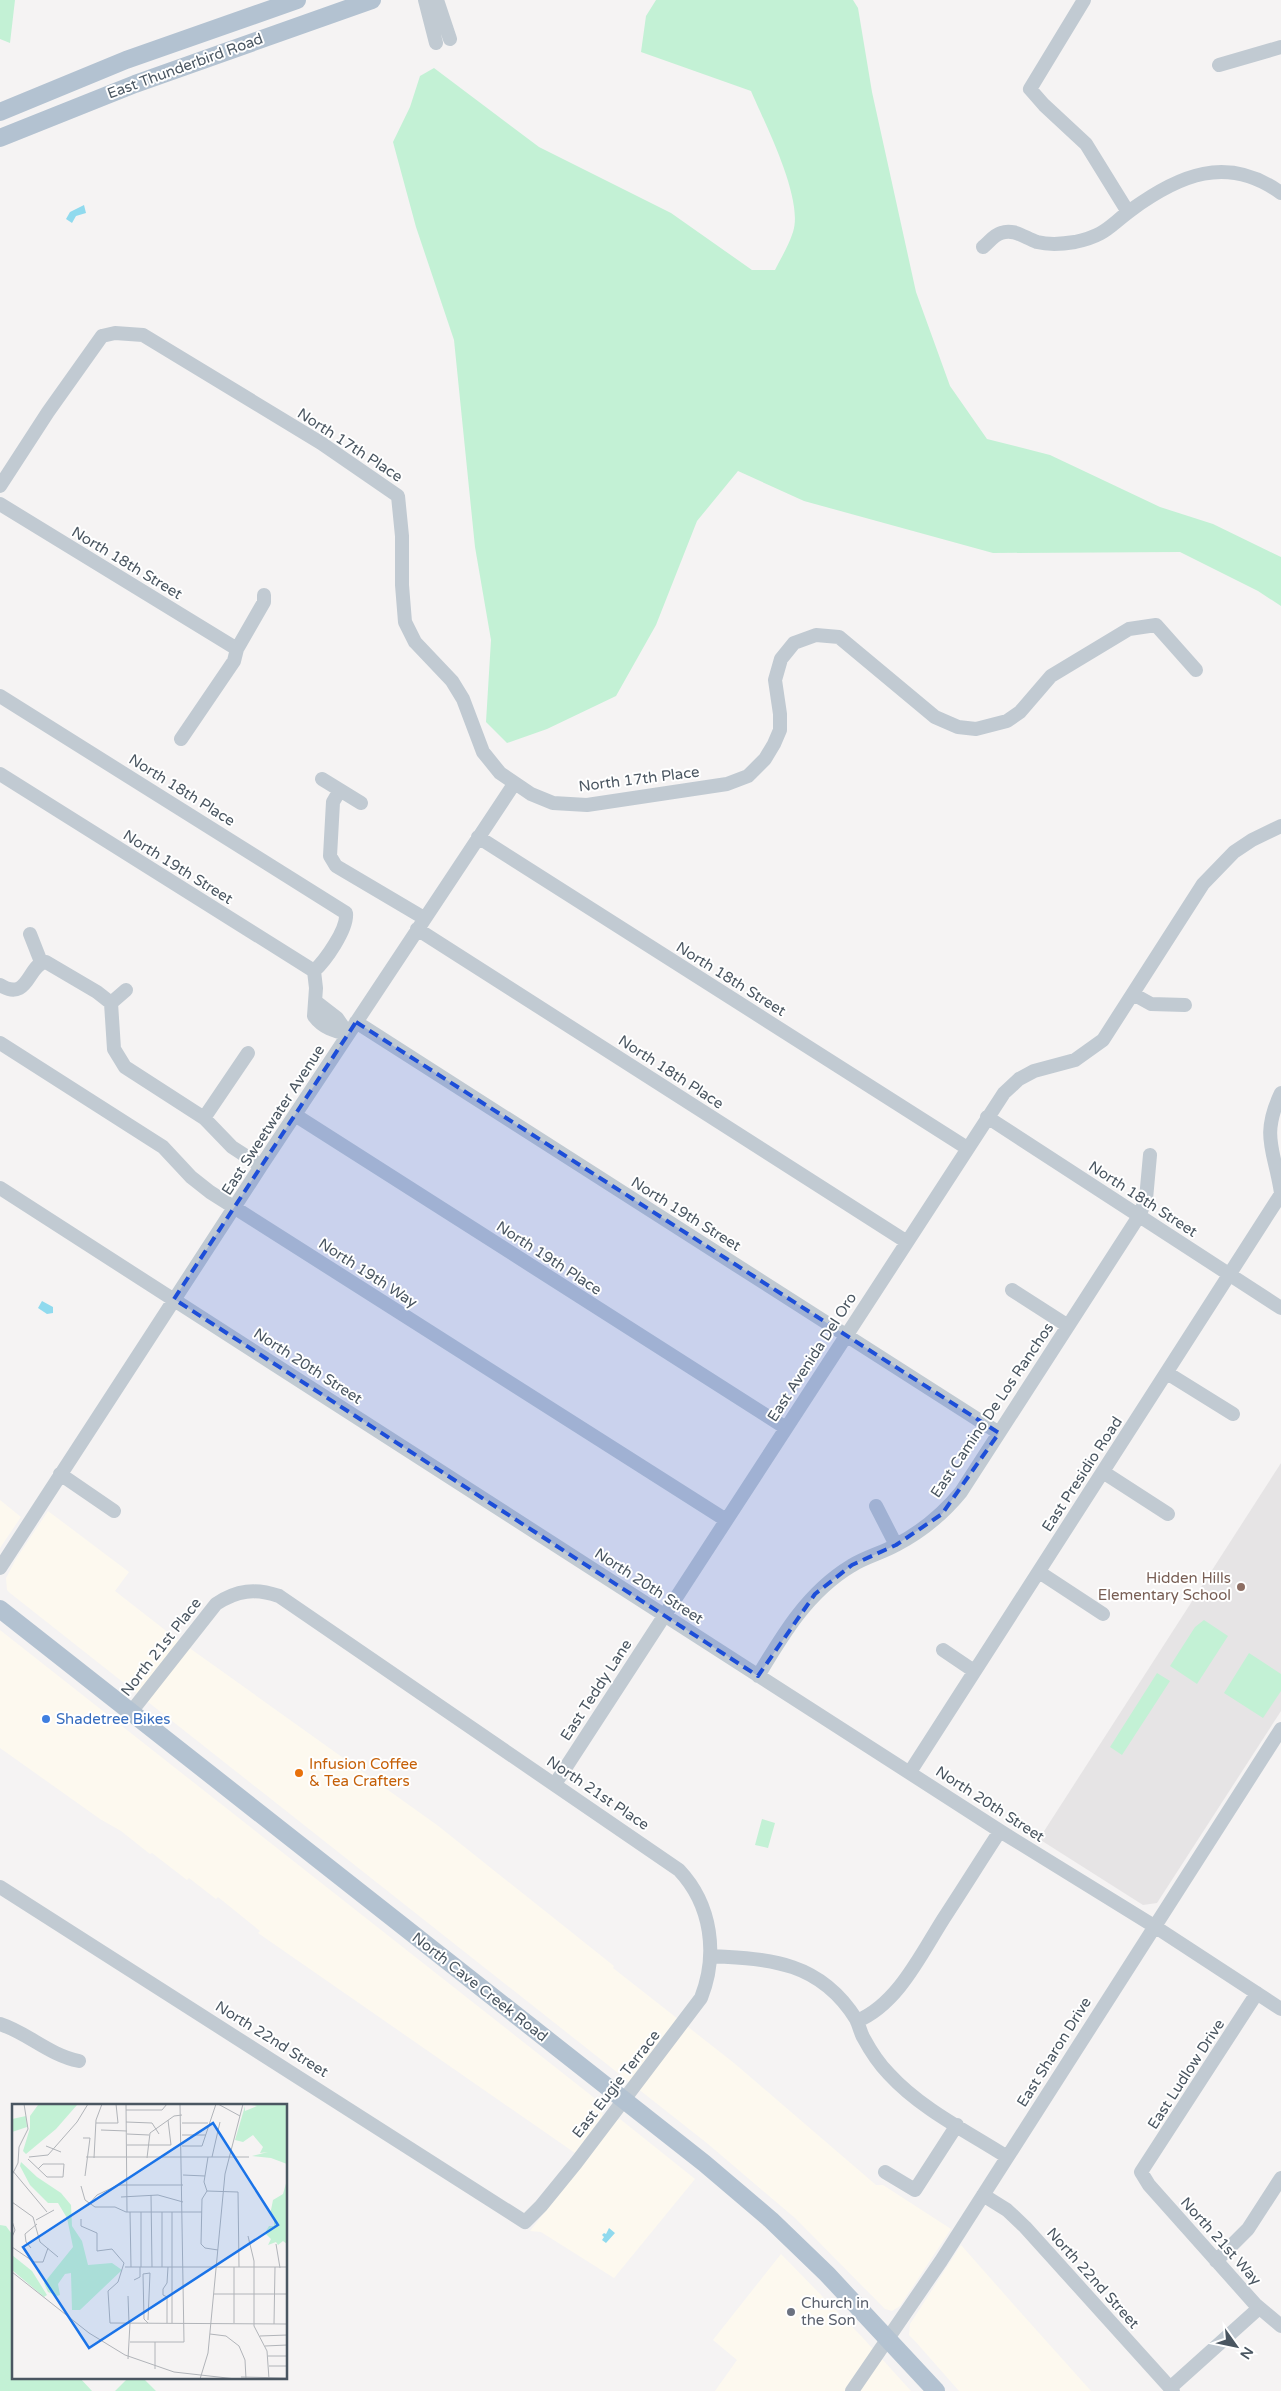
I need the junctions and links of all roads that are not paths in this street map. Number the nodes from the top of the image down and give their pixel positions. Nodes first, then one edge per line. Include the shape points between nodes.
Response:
1 (297, 0) edge
2 (372, 0) edge
3 (425, 0) edge
4 (437, 0) edge
5 (1084, 0) edge
6 (1281, 47) edge
7 (1219, 65) dead end
8 (0, 112) edge
9 (0, 138) edge
10 (1281, 193) edge
11 (1128, 212) junction
12 (984, 247) dead end
13 (0, 486) edge
14 (0, 504) edge
15 (264, 595) dead end
16 (237, 649) junction
17 (1196, 670) dead end
18 (0, 696) edge
19 (182, 739) dead end
20 (0, 774) edge
21 (322, 779) dead end
22 (514, 784) junction
23 (340, 790) junction
24 (361, 803) dead end
25 (1281, 827) edge
26 (478, 837) junction
27 (421, 924) junction
28 (30, 934) dead end
29 (41, 962) junction
30 (314, 971) junction
31 (0, 985) edge
32 (126, 990) dead end
33 (1133, 994) junction
34 (112, 1003) junction
35 (1185, 1005) dead end
36 (356, 1022) junction
37 (348, 1034) junction
38 (0, 1043) edge
39 (248, 1053) dead end
40 (1281, 1093) edge
41 (295, 1115) junction
42 (987, 1117) junction
43 (204, 1118) junction
44 (967, 1148) junction
45 (1150, 1155) dead end
46 (261, 1166) junction
47 (0, 1188) edge
48 (1281, 1194) edge
49 (235, 1207) junction
50 (1139, 1216) junction
51 (907, 1242) junction
52 (1230, 1274) junction
53 (1012, 1290) dead end
54 (174, 1299) junction
55 (1281, 1308) edge
56 (1068, 1326) junction
57 (846, 1335) junction
58 (1167, 1373) junction
59 (1233, 1414) dead end
60 (786, 1428) junction
61 (999, 1434) junction
62 (1103, 1472) junction
63 (60, 1474) junction
64 (876, 1506) dead end
65 (114, 1512) dead end
66 (1168, 1514) dead end
67 (726, 1520) junction
68 (896, 1545) junction
69 (0, 1568) edge
70 (1039, 1572) junction
71 (0, 1609) edge
72 (664, 1614) junction
73 (1103, 1614) dead end
74 (942, 1650) dead end
75 (974, 1671) junction
76 (758, 1676) junction
77 (131, 1712) junction
78 (1281, 1729) edge
79 (910, 1772) junction
80 (556, 1784) junction
81 (1000, 1831) junction
82 (0, 1887) edge
83 (1154, 1926) junction
84 (711, 1956) junction
85 (1257, 1993) junction
86 (1281, 2009) edge
87 (857, 2021) junction
88 (0, 2024) edge
89 (79, 2061) dead end
90 (624, 2100) junction
91 (957, 2125) junction
92 (1007, 2157) junction
93 (885, 2172) dead end
94 (1141, 2172) joint
95 (1281, 2178) edge
96 (983, 2195) junction
97 (525, 2222) joint
98 (1216, 2261) junction
99 (1259, 2308) junction
100 (1281, 2326) edge
101 (888, 2339) junction
102 (1171, 2389) edge
103 (852, 2391) edge
104 (936, 2391) edge

1 - 8 main road, East Thunderbird Road via 126,60
2 - 9 main road, East Thunderbird Road via 170,71
3 - 4 street via 443,41
5 - 11 street via 1030,89 1086,144
6 - 7 street
10 - 11 street via 1243,174 1208,173 1177,181
11 - 12 street via 1108,231 1090,239 1071,243 1038,242 1012,231 1001,233
13 - 22 street, North 17th Place via 102,336 116,342 152,342 321,443 398,496 405,622 415,642 452,681 483,752
14 - 16 street, North 18th Street
15 - 16 street via 264,602
16 - 19 street via 234,661
17 - 22 street, North 17th Place via 1156,625 1128,629 1051,676 1020,712 1007,721 976,729 958,727 935,717 838,637 816,635 794,643 781,659 774,680 780,730 765,759 748,776 728,784 587,805 553,803
18 - 30 street, North 18th Place via 346,913 342,933
20 - 30 street, North 19th Street
21 - 23 street
22 - 26 street, East Sweetwater Avenue
23 - 24 street
23 - 27 street, North 18th Place via 333,802 330,856 336,866
25 - 33 street, East Avenida Del Oro via 1252,840 1220,865 1203,884
26 - 27 street, East Sweetwater Avenue
26 - 44 street, North 18th Street
27 - 36 street, East Sweetwater Avenue
27 - 51 street, North 18th Place
28 - 29 street
29 - 31 street via 28,982 19,988 6,989
29 - 34 street via 46,962
30 - 37 street via 314,1016 330,1030
32 - 34 street
33 - 35 street via 1151,1004
33 - 42 street, East Avenida Del Oro via 1103,1040 1090,1051 1075,1060 1019,1079
34 - 43 street via 114,1049 124,1067
36 - 37 street, East Sweetwater Avenue
36 - 57 street, North 19th Street
37 - 41 street, East Sweetwater Avenue
38 - 49 street, North 19th Way via 163,1147 191,1177
39 - 43 street
40 - 48 street via 1274,1107 1270,1134 1270,1151
41 - 46 street, East Sweetwater Avenue
41 - 60 street, North 19th Place
42 - 44 street, East Avenida Del Oro
42 - 50 street, North 18th Street
43 - 46 street via 232,1147
44 - 51 street, East Avenida Del Oro
45 - 50 street, East Camino De Los Ranchos via 1146,1199
46 - 49 street, East Sweetwater Avenue
47 - 54 street, North 20th Street
48 - 52 street, East Presidio Road
49 - 54 street, East Sweetwater Avenue
49 - 67 street, North 19th Way
50 - 52 street, North 18th Street
50 - 56 street, East Camino De Los Ranchos
51 - 57 street, East Avenida Del Oro
52 - 55 street, North 18th Street
52 - 58 street, East Presidio Road
53 - 56 street
54 - 63 street, East Sweetwater Avenue
54 - 72 street, North 20th Street
56 - 61 street, East Camino De Los Ranchos
57 - 60 street, East Avenida Del Oro
57 - 61 street, North 19th Street
58 - 59 street
58 - 62 street, East Presidio Road
60 - 67 street, East Avenida Del Oro
61 - 68 street, East Camino De Los Ranchos via 961,1492 942,1514
62 - 66 street
62 - 70 street, East Presidio Road
63 - 65 street
63 - 69 street, East Sweetwater Avenue
64 - 68 street
67 - 72 street, East Avenida Del Oro
68 - 76 street, East Camino De Los Ranchos via 852,1565 815,1594 798,1612
70 - 73 street
70 - 75 street, East Presidio Road
71 - 77 main road, North Cave Creek Road
72 - 76 street, North 20th Street
72 - 80 street, East Teddy Lane
74 - 75 street
75 - 79 street, East Presidio Road
76 - 79 street, North 20th Street
77 - 80 street, North 21st Place via 216,1604 228,1595 263,1590 294,1604
77 - 90 main road, North Cave Creek Road
78 - 83 street, East Sharon Drive
79 - 81 street, North 20th Street
80 - 84 street, North 21st Place via 684,1875 702,1905 710,1930
81 - 83 street, North 20th Street
81 - 87 street via 903,1981 883,2004
82 - 97 street, North 22nd Street
83 - 85 street, North 20th Street
83 - 92 street, East Sharon Drive
84 - 87 street via 777,1961 796,1966 830,1987
84 - 90 street, East Eugie Terrace via 708,1980 701,1998
85 - 86 street, North 20th Street
85 - 94 street, East Ludlow Drive
87 - 91 street via 868,2045 889,2074 907,2091
88 - 89 street via 64,2058
90 - 97 street, East Eugie Terrace via 547,2199
90 - 101 main road, North Cave Creek Road via 771,2220
91 - 92 street
91 - 93 street via 915,2190
92 - 96 street, East Sharon Drive
94 - 98 street, North 21st Way
95 - 98 street via 1248,2229
96 - 101 street, East Sharon Drive
96 - 102 street, North 22nd Street via 1007,2210 1025,2227
98 - 99 street, North 21st Way
99 - 100 street, North 21st Way
99 - 102 street
101 - 103 street, East Sharon Drive
101 - 104 main road, North Cave Creek Road

